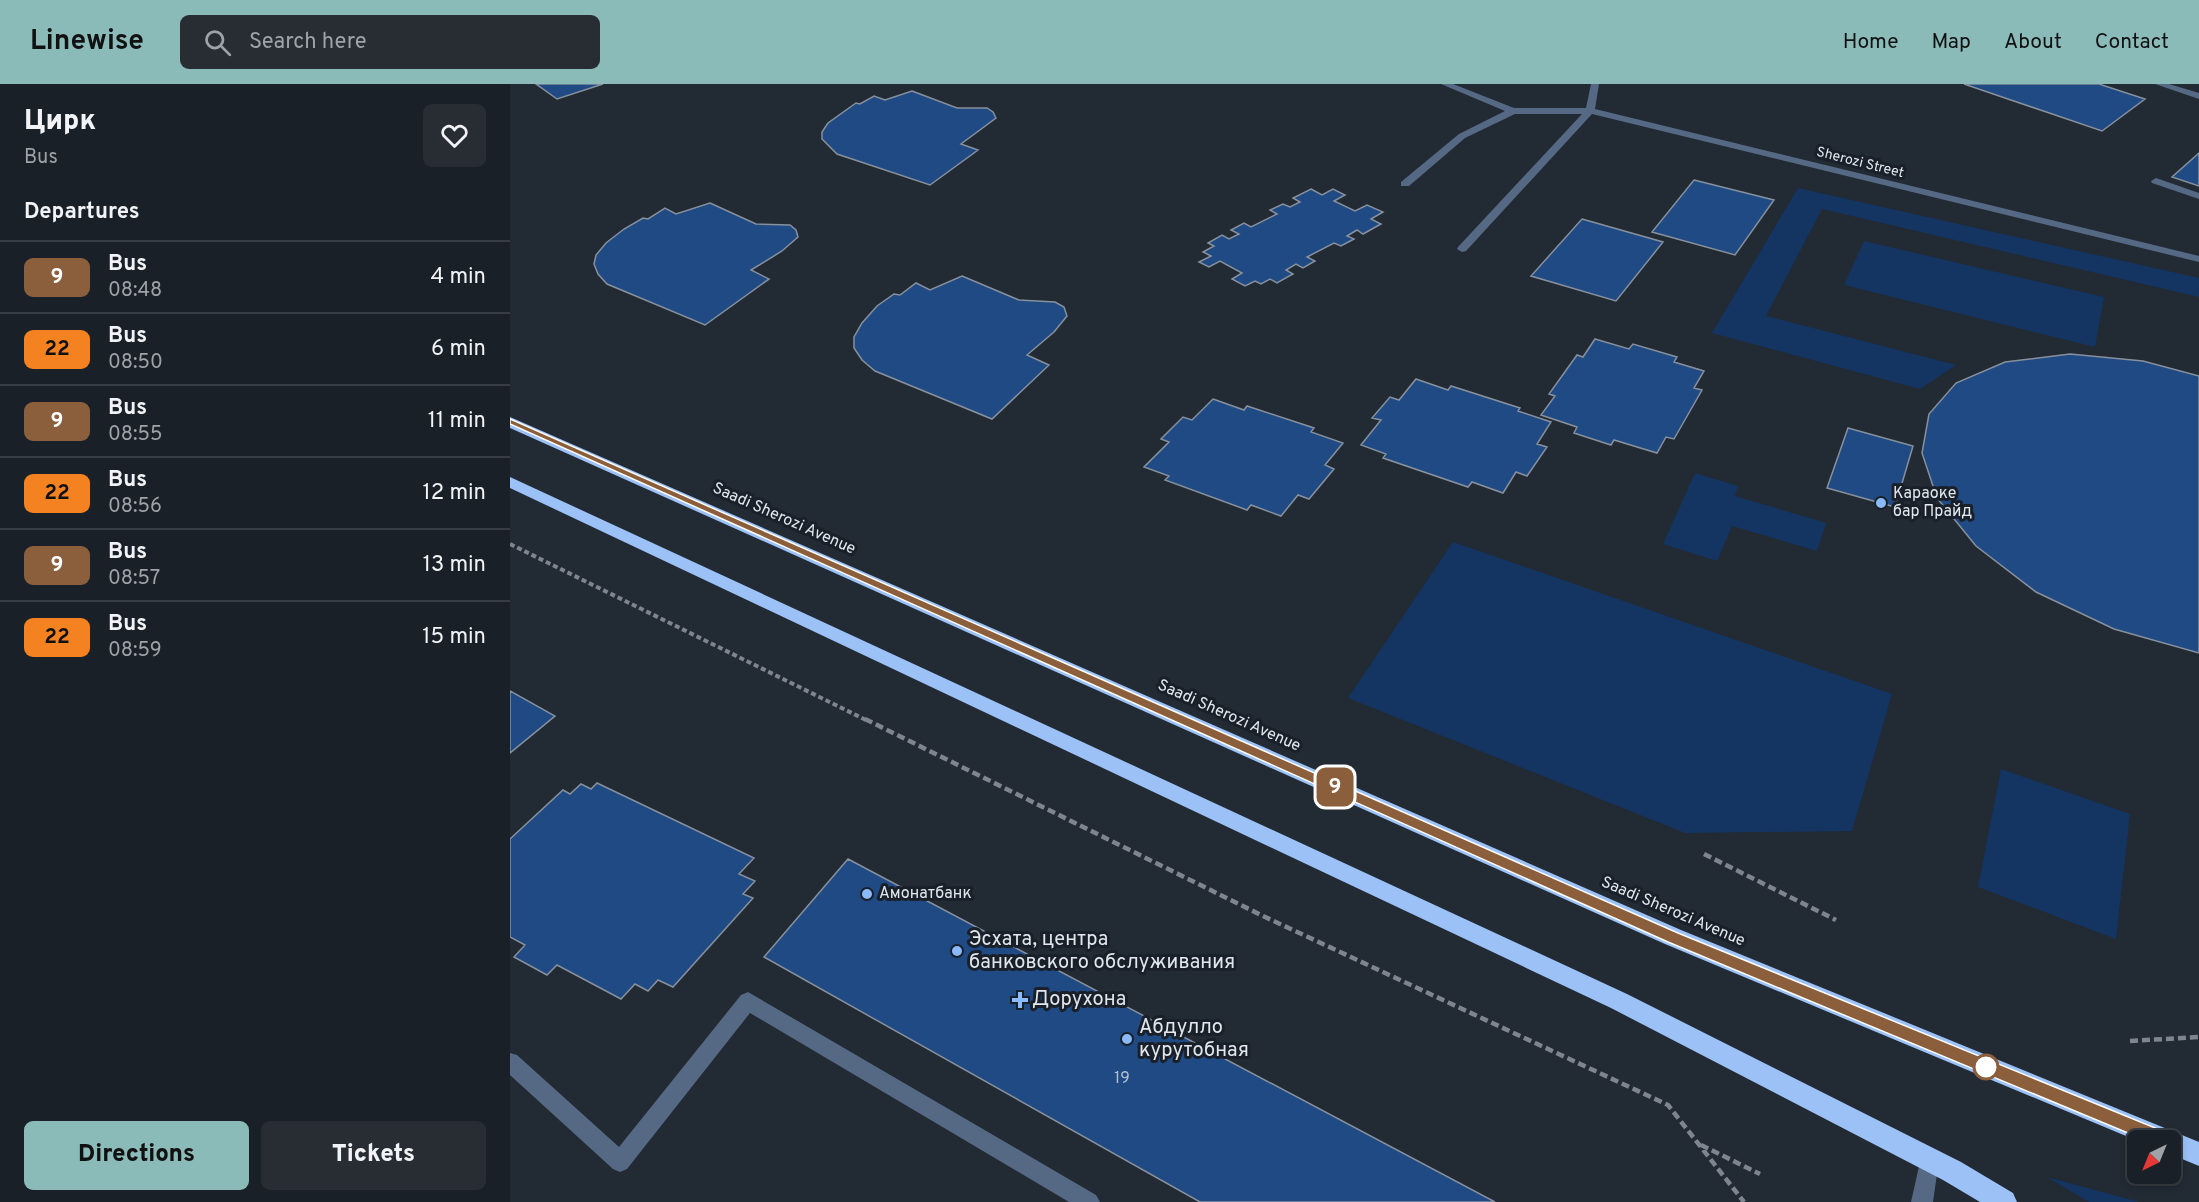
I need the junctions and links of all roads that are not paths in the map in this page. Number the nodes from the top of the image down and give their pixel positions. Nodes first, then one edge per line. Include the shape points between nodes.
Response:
1 (1445, 84) edge
2 (1595, 84) edge
3 (2159, 84) edge
4 (2199, 96) edge
5 (1513, 111) junction
6 (1590, 111) junction
7 (2156, 181) dead end
8 (1405, 184) dead end
9 (2199, 196) edge
10 (1462, 249) dead end
11 (2199, 259) edge
12 (510, 422) edge
13 (510, 482) edge
14 (510, 1062) edge
15 (2140, 1130) edge
16 (2181, 1147) edge
17 (2199, 1154) edge
18 (1929, 1160) junction
19 (1089, 1202) edge
20 (1922, 1202) edge
21 (2004, 1202) edge

1 - 5 street, Sherozi Street
2 - 6 street
3 - 4 street
5 - 6 street, Sherozi Street
5 - 8 street, Sherozi Street via 1462,136
6 - 10 street
6 - 11 street, Sherozi Street
7 - 9 street
12 - 15 highway, Saadi Sherozi Avenue via 1673,937
13 - 18 highway via 1619,1001
14 - 19 street via 620,1162 748,1001
16 - 17 highway
18 - 20 street
18 - 21 highway

